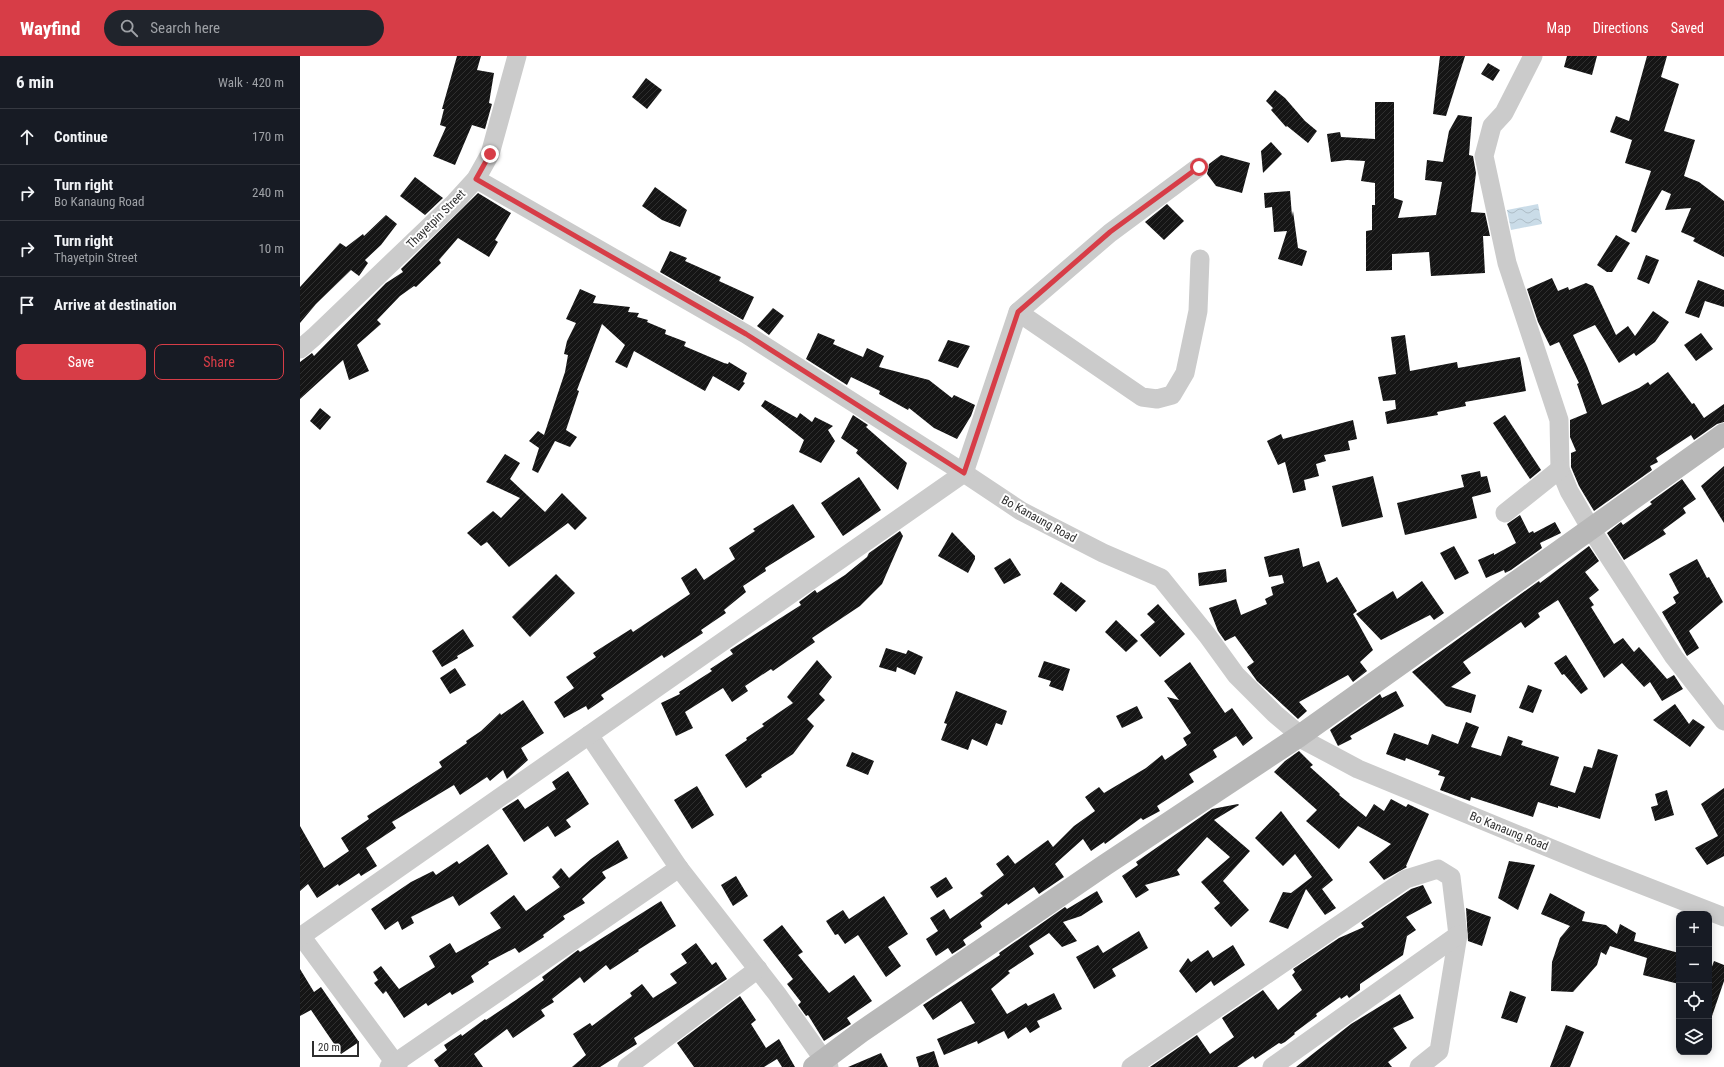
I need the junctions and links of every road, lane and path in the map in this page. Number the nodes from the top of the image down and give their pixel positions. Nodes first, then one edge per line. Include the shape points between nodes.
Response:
1 (517, 56) edge
2 (1533, 56) edge
3 (1199, 167) dead end
4 (476, 179) junction
5 (1200, 259) dead end
6 (1018, 312) junction
7 (300, 349) edge
8 (1724, 434) edge
9 (1560, 469) junction
10 (964, 473) junction
11 (1505, 513) dead end
12 (1591, 529) junction
13 (1724, 721) edge
14 (589, 735) junction
15 (1299, 736) junction
16 (679, 868) junction
17 (1724, 917) edge
18 (1458, 935) junction
19 (301, 937) edge
20 (758, 969) junction
21 (822, 1065) edge
22 (394, 1066) edge
23 (627, 1067) edge
24 (1131, 1067) edge
25 (1272, 1067) edge
26 (1419, 1067) edge

1 - 4 street, Thayetpin Street via 490,154
2 - 9 street via 1504,114 1492,126 1484,156 1507,263 1559,420
3 - 6 street via 1110,232
4 - 7 street, Thayetpin Street
4 - 10 street, Bo Kanaung Road via 746,334
5 - 6 street via 1198,311 1184,373 1172,395 1157,399 1142,397
6 - 10 street
8 - 12 street
9 - 11 street
9 - 12 street via 1569,491
10 - 14 street
10 - 15 street, Bo Kanaung Road via 1021,511 1103,553 1161,578 1236,675
12 - 13 street via 1674,657
12 - 15 street
14 - 16 street
14 - 19 street
15 - 17 street, Bo Kanaung Road via 1358,769
15 - 21 street via 867,1028
16 - 20 street
16 - 22 street
18 - 24 street via 1451,877 1438,869 1406,879
18 - 25 street
18 - 26 street via 1439,1051
19 - 22 street
20 - 21 street
20 - 23 street

